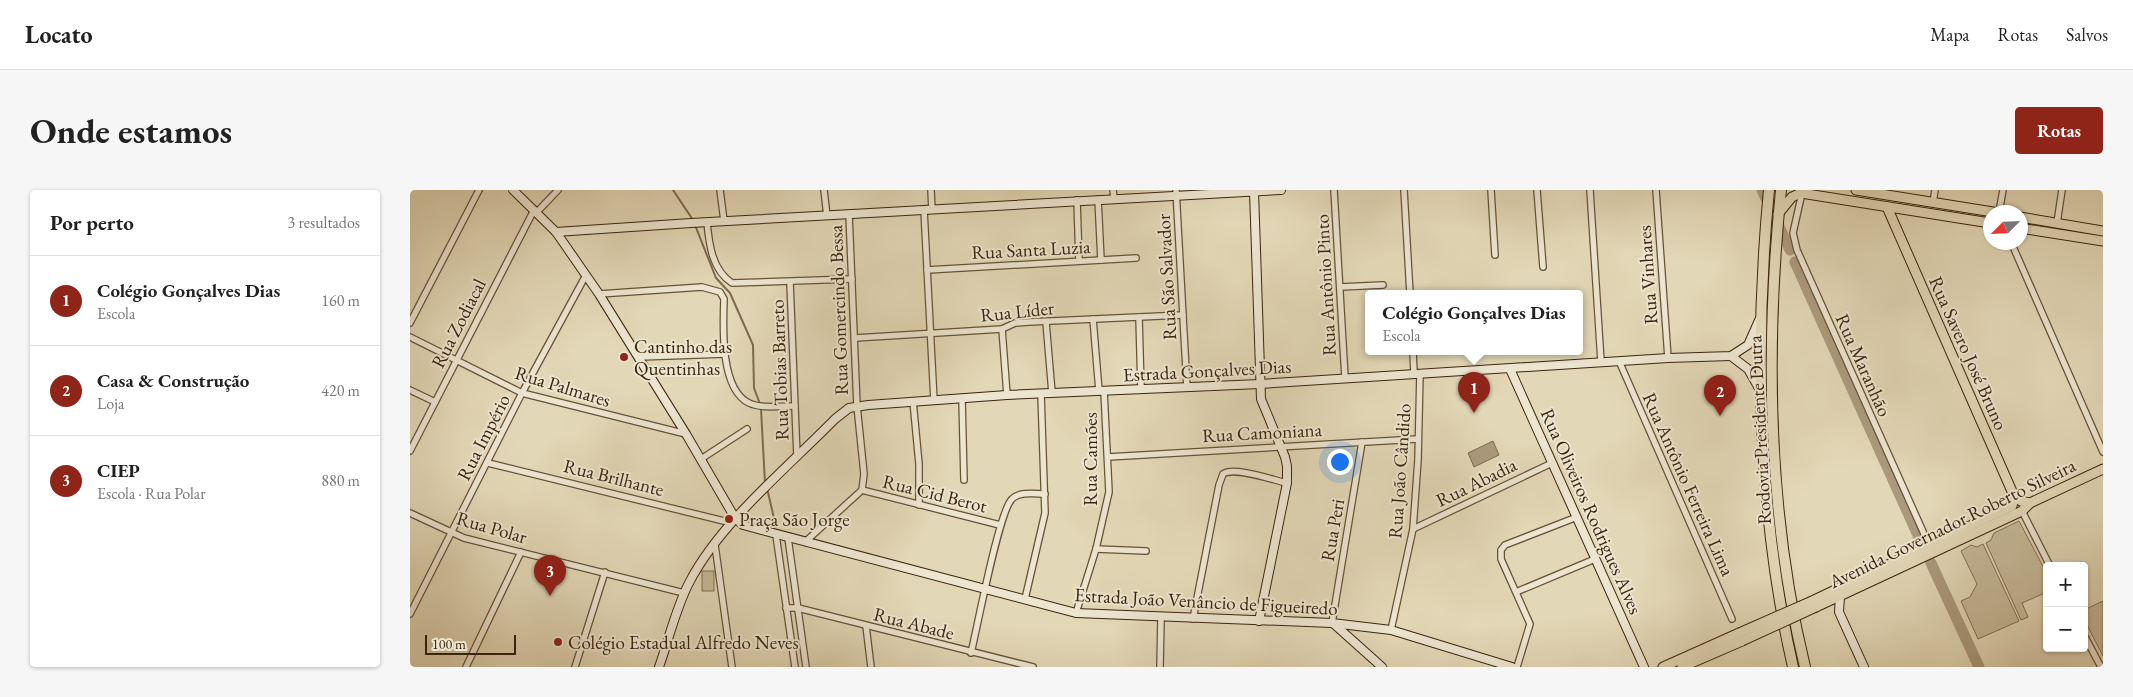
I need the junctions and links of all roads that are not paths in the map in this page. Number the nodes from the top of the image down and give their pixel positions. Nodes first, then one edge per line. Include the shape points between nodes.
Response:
1 (479, 190) edge
2 (513, 190) edge
3 (558, 190) edge
4 (720, 190) edge
5 (824, 190) edge
6 (931, 190) edge
7 (1282, 190) edge
8 (1334, 190) edge
9 (1404, 190) edge
10 (1491, 190) edge
11 (1537, 190) edge
12 (1590, 190) edge
13 (1656, 190) edge
14 (1780, 190) edge
15 (1862, 190) edge
16 (1935, 190) edge
17 (2003, 190) edge
18 (2062, 190) edge
19 (1224, 191) edge
20 (1258, 191) edge
21 (1769, 191) edge
22 (1176, 193) edge
23 (1802, 193) junction
24 (1824, 193) edge
25 (1113, 194) edge
26 (1897, 196) junction
27 (1098, 199) junction
28 (1077, 200) junction
29 (1933, 203) junction
30 (2001, 205) edge
31 (1887, 208) junction
32 (928, 210) junction
33 (1983, 210) edge
34 (536, 211) junction
35 (849, 214) junction
36 (1778, 215) junction
37 (827, 216) junction
38 (2028, 218) edge
39 (724, 221) junction
40 (705, 222) junction
41 (1983, 222) edge
42 (2057, 223) junction
43 (2028, 229) edge
44 (2103, 231) edge
45 (556, 232) junction
46 (2103, 241) edge
47 (2015, 250) edge
48 (1495, 255) dead end
49 (1136, 258) dead end
50 (1101, 260) junction
51 (1079, 261) junction
52 (1543, 267) dead end
53 (927, 270) junction
54 (586, 275) junction
55 (852, 278) junction
56 (790, 282) junction
57 (1383, 285) dead end
58 (1340, 287) junction
59 (1410, 290) edge
60 (599, 294) junction
61 (1183, 316) junction
62 (1139, 317) junction
63 (1761, 317) junction
64 (1092, 319) junction
65 (1046, 322) junction
66 (410, 324) edge
67 (1002, 329) junction
68 (930, 333) junction
69 (410, 337) edge
70 (854, 338) junction
71 (725, 354) junction
72 (1414, 355) edge
73 (1731, 356) junction
74 (639, 357) junction
75 (1668, 358) junction
76 (455, 360) junction
77 (1619, 361) junction
78 (1601, 362) junction
79 (1510, 369) junction
80 (1417, 373) junction
81 (1345, 378) junction
82 (1260, 384) junction
83 (1186, 388) junction
84 (410, 390) edge
85 (1141, 390) junction
86 (1102, 391) junction
87 (1761, 392) junction
88 (522, 393) junction
89 (1041, 394) junction
90 (1052, 394) junction
91 (1007, 395) junction
92 (962, 399) junction
93 (934, 400) junction
94 (913, 401) junction
95 (435, 402) junction
96 (795, 406) junction
97 (857, 406) junction
98 (747, 429) dead end
99 (686, 434) junction
100 (1418, 439) junction
101 (1362, 442) junction
102 (412, 444) edge
103 (1281, 445) junction
104 (410, 451) edge
105 (2103, 452) edge
106 (797, 457) junction
107 (1108, 457) junction
108 (701, 458) junction
109 (1552, 462) junction
110 (488, 463) junction
111 (2103, 469) edge
112 (964, 480) dead end
113 (1287, 483) junction
114 (862, 490) junction
115 (1045, 494) junction
116 (2014, 496) junction
117 (2030, 503) junction
118 (919, 505) junction
119 (2022, 511) junction
120 (410, 513) edge
121 (1577, 517) junction
122 (734, 520) junction
123 (1000, 525) junction
124 (1413, 529) junction
125 (451, 534) junction
126 (776, 535) junction
127 (788, 538) junction
128 (805, 542) junction
129 (715, 545) junction
130 (1929, 545) junction
131 (1096, 549) junction
132 (1146, 551) dead end
133 (521, 552) junction
134 (1595, 559) junction
135 (2048, 562) edge
136 (605, 572) junction
137 (986, 590) junction
138 (1516, 592) junction
139 (684, 593) junction
140 (1840, 596) junction
141 (1025, 599) junction
142 (1817, 604) junction
143 (786, 608) junction
144 (798, 608) junction
145 (1839, 612) junction
146 (1076, 613) junction
147 (410, 614) edge
148 (1161, 618) junction
149 (1193, 619) junction
150 (1732, 619) dead end
151 (1259, 622) junction
152 (1332, 623) junction
153 (866, 626) junction
154 (1391, 630) junction
155 (1740, 637) junction
156 (2088, 643) edge
157 (971, 653) junction
158 (466, 667) edge
159 (575, 667) edge
160 (660, 667) edge
161 (732, 667) edge
162 (795, 667) edge
163 (806, 667) edge
164 (871, 667) edge
165 (1033, 667) edge
166 (1160, 667) edge
167 (1382, 667) edge
168 (1512, 667) edge
169 (1517, 667) edge
170 (1644, 667) edge
171 (1663, 667) edge
172 (1682, 667) edge
173 (1793, 667) edge
174 (1805, 667) edge
175 (1864, 667) edge
176 (2101, 667) edge

1 - 66 street
2 - 34 street
3 - 34 street, Rua Zodiacal
4 - 39 street
5 - 37 street
6 - 32 street
7 - 20 street
8 - 58 street, Rua Antônio Pinto
9 - 59 street
10 - 48 street
11 - 52 street
12 - 78 street
13 - 75 street, Rua Vinhares
14 - 36 highway, Rodovia Presidente Dutra
15 - 26 main road
16 - 29 street
17 - 30 street
18 - 42 street
19 - 20 street
19 - 22 street
20 - 82 street
21 - 63 highway, Rodovia Presidente Dutra
22 - 25 street
22 - 61 street, Rua São Salvador
23 - 24 main road
23 - 36 main road via 1792,197
23 - 130 street, Rua Maranhão via 1793,232 1797,250
24 - 31 main road
25 - 27 street
26 - 29 main road
26 - 31 main road
27 - 28 street
27 - 50 street
28 - 32 street
28 - 51 street
29 - 33 main road
31 - 41 main road
31 - 116 main road, Rua Savero José Bruno
32 - 35 street
32 - 53 street
34 - 45 street
34 - 76 street, Rua Zodiacal
35 - 37 street
35 - 55 street, Rua Gomercindo Bessa
36 - 174 highway, Rodovia Presidente Dutra via 1772,423 1777,498 1789,592
37 - 39 street
38 - 42 main road
39 - 40 street
40 - 45 street
40 - 56 street via 716,266 725,278 737,284
42 - 44 main road
43 - 46 main road
45 - 54 street
47 - 105 street
49 - 50 street, Rua Santa Luzia
50 - 51 street, Rua Santa Luzia
51 - 53 street, Rua Santa Luzia
53 - 68 street
54 - 60 street
54 - 88 street, Rua Império
55 - 56 street
55 - 70 street, Rua Gomercindo Bessa
56 - 96 street, Rua Tobias Barreto
57 - 58 street
58 - 81 street, Rua Antônio Pinto
60 - 71 street via 702,287 723,295
60 - 74 street
61 - 62 street, Rua Líder
61 - 83 street, Rua São Salvador
62 - 64 street, Rua Líder
62 - 85 street
63 - 73 street via 1748,344
63 - 87 highway, Rodovia Presidente Dutra
64 - 65 street, Rua Líder
64 - 86 street, Rua Camões
65 - 67 street, Rua Líder via 1021,322
65 - 90 street
67 - 68 street, Rua Líder
67 - 91 street
68 - 70 street, Rua Líder
68 - 93 street
69 - 76 street, Rua Palmares
70 - 97 street, Rua Gomercindo Bessa
71 - 74 street
71 - 96 street via 727,368 744,400 755,406
72 - 80 street, Rua João Cândido
73 - 75 street, Estrada Gonçalves Dias
73 - 87 street via 1748,369
74 - 99 street
75 - 77 street, Estrada Gonçalves Dias
76 - 88 street, Rua Palmares
76 - 95 street, Rua Zodiacal
77 - 78 street, Estrada Gonçalves Dias
77 - 150 street, Rua Antônio Ferreira Lima
78 - 79 street, Estrada Gonçalves Dias
79 - 80 street, Estrada Gonçalves Dias
79 - 109 street, Rua Oliveiros Rodrigues Alves
80 - 81 street, Estrada Gonçalves Dias
80 - 100 street, Rua João Cândido
81 - 82 street, Estrada Gonçalves Dias
82 - 83 street, Estrada Gonçalves Dias
82 - 103 street via 1264,411
83 - 85 street, Estrada Gonçalves Dias
84 - 95 street
85 - 86 street, Estrada Gonçalves Dias
86 - 90 street, Estrada Gonçalves Dias
86 - 107 street, Rua Camões
87 - 173 highway, Rodovia Presidente Dutra via 1776,575
88 - 99 street, Rua Palmares
88 - 110 street, Rua Império
89 - 90 street, Estrada Gonçalves Dias
89 - 91 street, Estrada Gonçalves Dias
89 - 115 street
91 - 92 street, Estrada Gonçalves Dias
92 - 93 street, Estrada Gonçalves Dias
92 - 112 street
93 - 94 street, Estrada Gonçalves Dias
94 - 97 street, Estrada Gonçalves Dias
94 - 118 street
95 - 102 street, Rua Zodiacal
96 - 106 street, Rua Tobias Barreto
97 - 106 street, Estrada Gonçalves Dias via 843,412
97 - 114 street, Rua Gomercindo Bessa via 863,450
98 - 108 street
99 - 108 street
100 - 101 street, Rua Camoniana
100 - 124 street, Rua João Cândido
101 - 103 street, Rua Camoniana
101 - 152 street, Rua Peri
102 - 104 street, Rua Zodiacal
103 - 107 street, Rua Camoniana
103 - 113 street via 1287,466
106 - 122 street, Estrada Gonçalves Dias
107 - 131 street, Rua Camões via 1109,492
108 - 122 street
109 - 121 street, Rua Oliveiros Rodrigues Alves
109 - 124 street, Rua Abadia
110 - 122 street, Rua Brilhante
110 - 125 street, Rua Império
111 - 117 main road, Avenida Governador Roberto Silveira
113 - 149 street via 1230,470 1223,474
113 - 151 street
114 - 118 street, Rua Cid Berot
114 - 128 street
115 - 123 street via 1021,494 1012,499
115 - 141 street via 1041,538
116 - 117 main road
116 - 130 main road, Avenida Governador Roberto Silveira via 2012,506
117 - 119 main road, Avenida Governador Roberto Silveira
118 - 123 street, Rua Cid Berot
119 - 135 street
119 - 140 main road, Avenida Governador Roberto Silveira
120 - 125 street, Rua Polar
121 - 134 street, Rua Oliveiros Rodrigues Alves
121 - 138 street via 1502,548 1501,559
122 - 126 street, Estrada João Venâncio de Figueiredo
122 - 129 street, Estrada Gonçalves Dias
123 - 137 street
124 - 154 street, Rua João Cândido
125 - 133 street, Rua Polar
125 - 147 street, Rua Império
126 - 127 street, Estrada João Venâncio de Figueiredo
126 - 143 street
127 - 128 street, Estrada João Venâncio de Figueiredo
127 - 144 street
128 - 137 street, Estrada João Venâncio de Figueiredo
129 - 139 street, Estrada Gonçalves Dias via 694,572
129 - 161 street
130 - 142 main road, Avenida Governador Roberto Silveira
131 - 132 street
131 - 146 street, Rua Camões
133 - 136 street, Rua Polar
133 - 158 street
134 - 138 street
134 - 170 street, Rua Oliveiros Rodrigues Alves
136 - 139 street, Rua Polar
136 - 159 street
137 - 141 street, Estrada João Venâncio de Figueiredo
137 - 157 street
138 - 169 street via 1530,626
139 - 160 street, Estrada Gonçalves Dias
140 - 142 main road, Avenida Governador Roberto Silveira
140 - 145 street
141 - 146 street, Estrada João Venâncio de Figueiredo
142 - 145 street via 1829,604
142 - 155 main road, bridge
143 - 144 street, Rua Abade
143 - 162 street
144 - 153 street, Rua Abade
144 - 163 street
145 - 175 street
146 - 148 street, Estrada João Venâncio de Figueiredo
148 - 149 street, Estrada João Venâncio de Figueiredo
148 - 166 street
149 - 151 street, Estrada João Venâncio de Figueiredo
151 - 152 street, Estrada João Venâncio de Figueiredo
152 - 154 street, Estrada João Venâncio de Figueiredo
152 - 167 street
153 - 157 street, Rua Abade
153 - 164 street
154 - 168 street, Estrada João Venâncio de Figueiredo
155 - 171 main road
155 - 172 main road
156 - 176 street
157 - 165 street, Rua Abade

